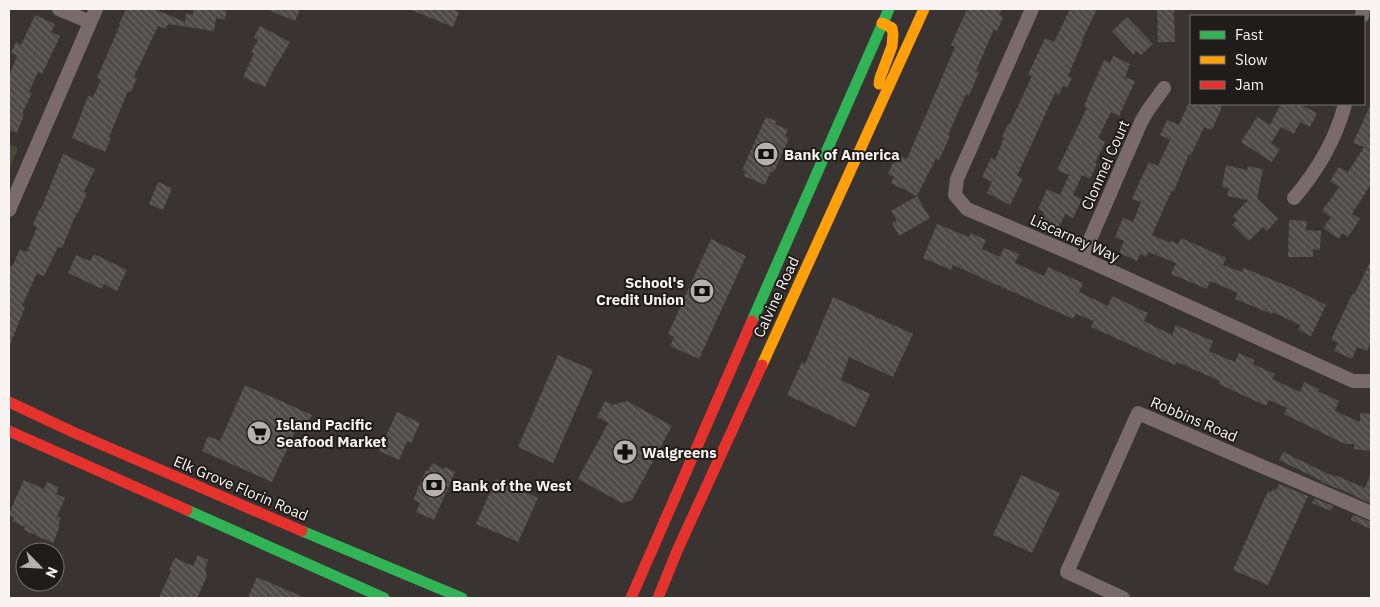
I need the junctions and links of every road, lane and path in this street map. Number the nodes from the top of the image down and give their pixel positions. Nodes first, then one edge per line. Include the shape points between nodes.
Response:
1 (59, 9) edge
2 (96, 9) edge
3 (889, 9) edge
4 (924, 9) edge
5 (1032, 9) edge
6 (910, 14) dead end
7 (90, 22) junction
8 (882, 23) junction
9 (914, 31) junction
10 (1164, 88) dead end
11 (1345, 105) edge
12 (875, 117) junction
13 (1294, 198) dead end
14 (9, 210) edge
15 (1082, 258) junction
16 (791, 275) dead end
17 (774, 338) junction
18 (1371, 381) edge
19 (9, 402) edge
20 (9, 431) edge
21 (1371, 514) edge
22 (384, 598) edge
23 (462, 598) edge
24 (631, 598) edge
25 (658, 598) edge
26 (1123, 598) edge

1 - 7 street
2 - 7 street
3 - 8 main road, Calvine Road
4 - 9 main road, Calvine Road
5 - 15 street, Liscarney Way via 956,179 955,195 967,208
6 - 9 main road via 908,24
7 - 14 street
8 - 12 main road via 892,28 894,41 880,78
8 - 24 main road, Calvine Road via 791,245
9 - 12 main road, Calvine Road
10 - 15 street, Clonmel Court via 1142,122
11 - 13 street via 1324,156
12 - 17 main road, Calvine Road
15 - 18 street, Liscarney Way via 1353,381
16 - 17 main road via 776,310
17 - 25 main road, Calvine Road
19 - 23 main road, Elk Grove Florin Road via 268,517
20 - 22 main road
21 - 26 street, Robbins Road via 1138,413 1067,572

